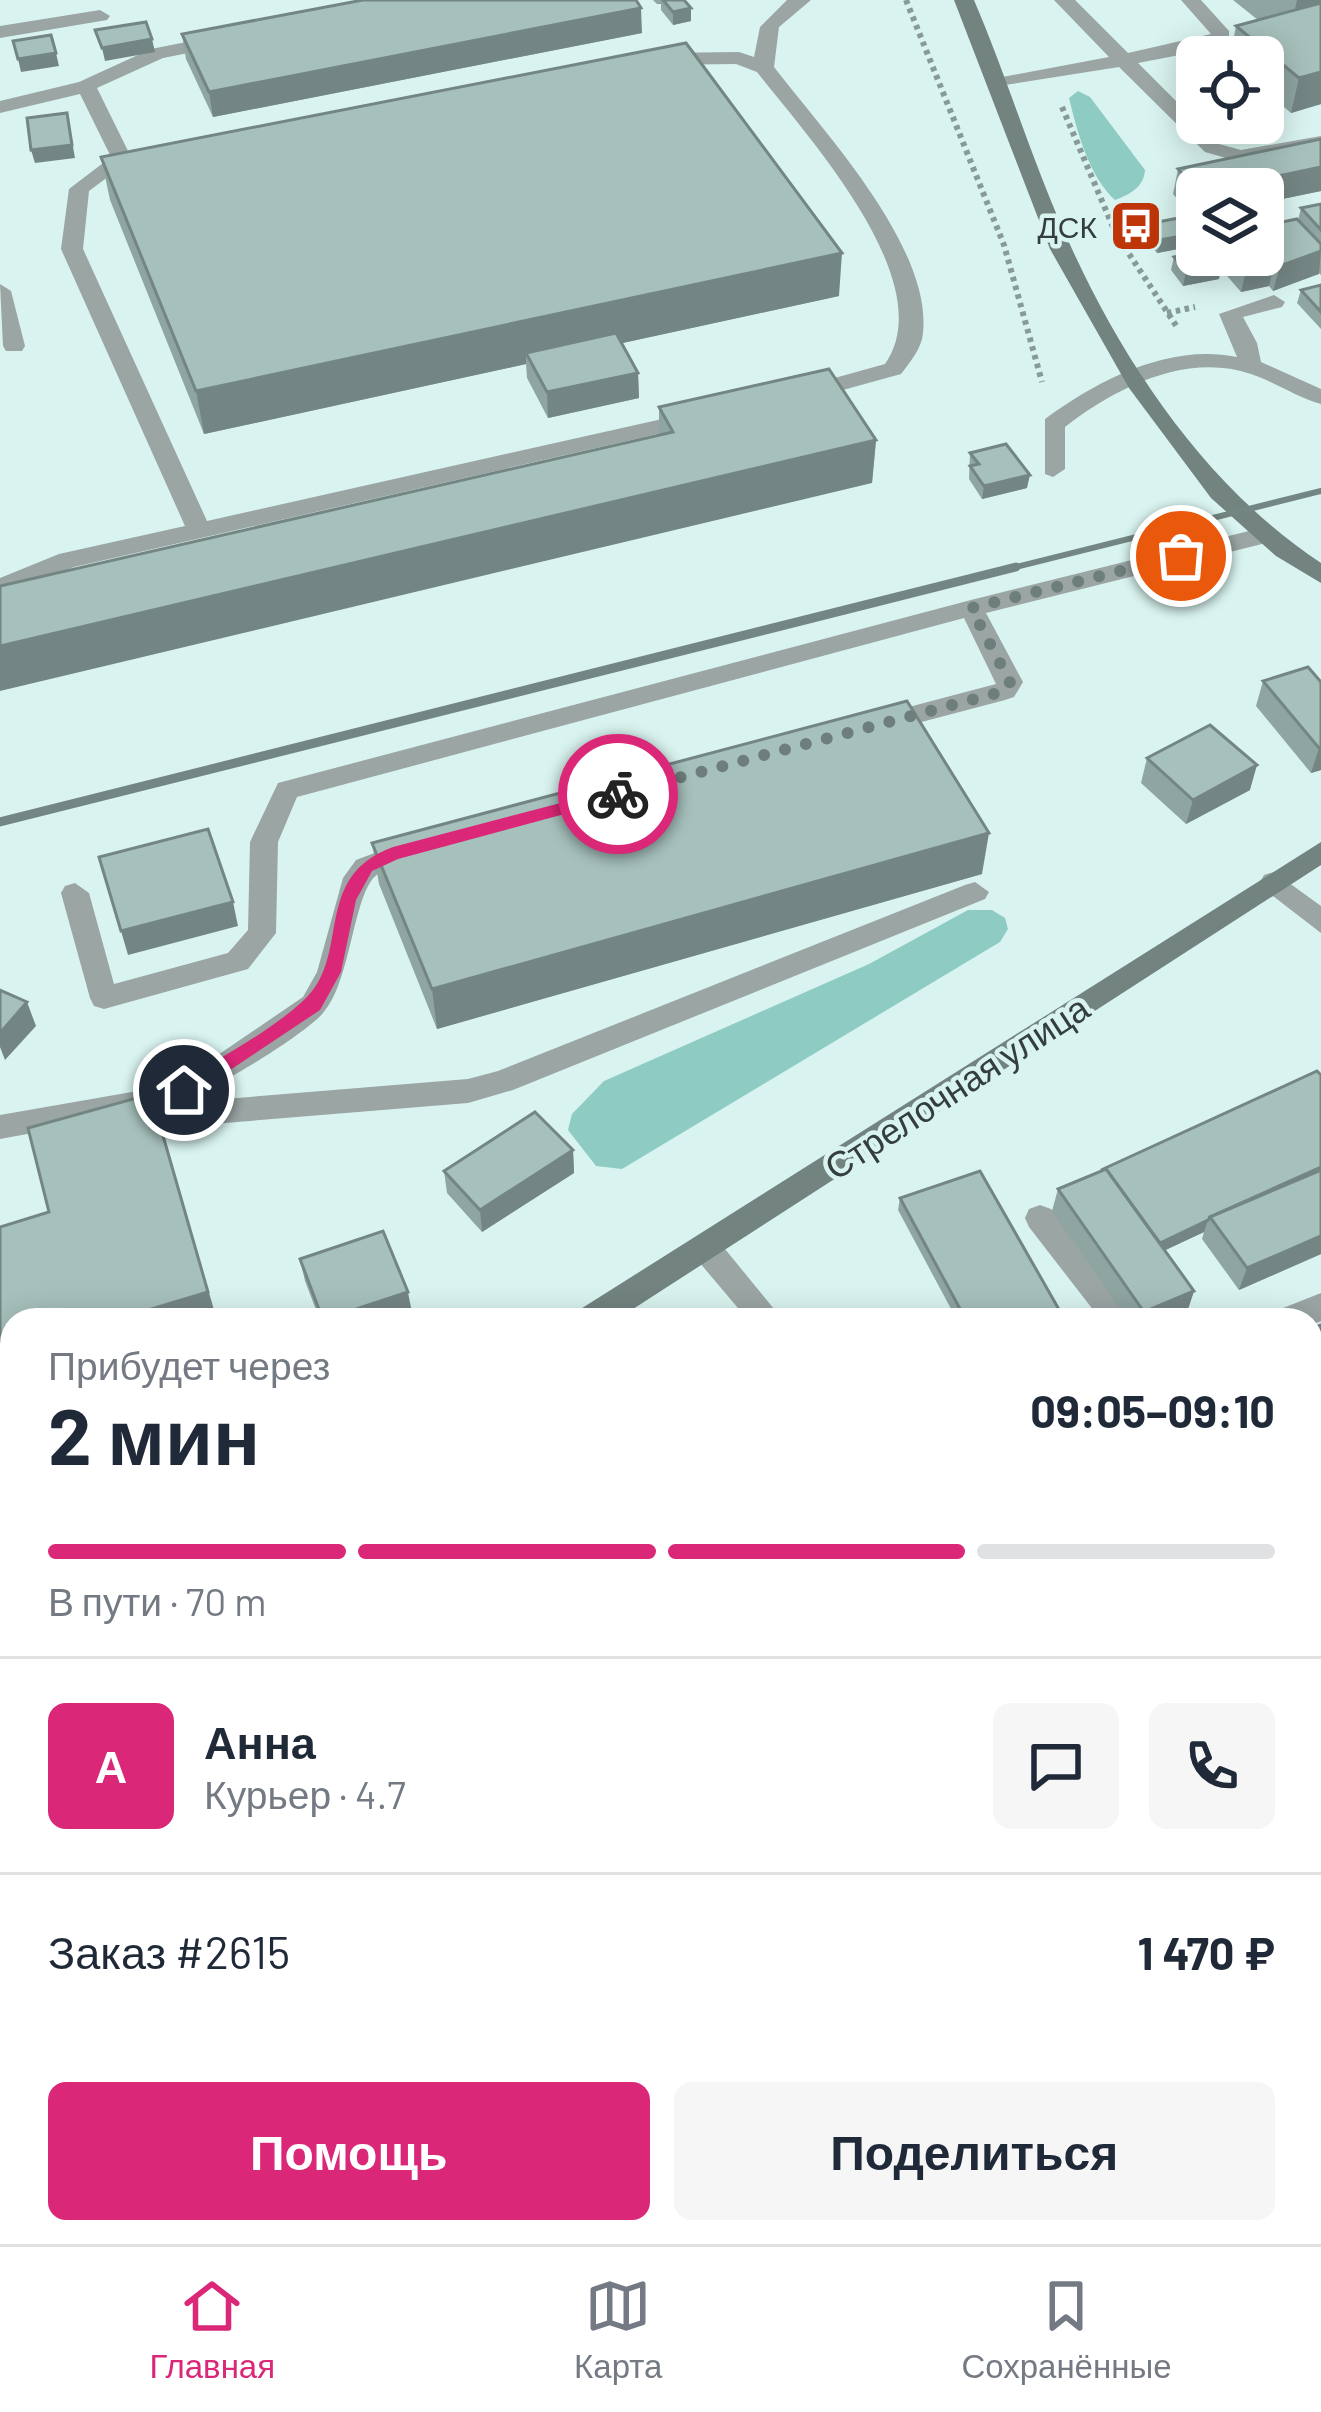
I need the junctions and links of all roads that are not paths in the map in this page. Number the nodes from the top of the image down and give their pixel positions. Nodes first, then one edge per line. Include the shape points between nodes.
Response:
1 (802, 0) edge
2 (964, 0) edge
3 (1064, 0) edge
4 (1191, 0) edge
5 (100, 16) dead end
6 (0, 32) edge
7 (245, 36) edge
8 (1121, 62) junction
9 (636, 63) edge
10 (764, 68) junction
11 (998, 83) junction
12 (86, 86) junction
13 (0, 107) edge
14 (1321, 142) edge
15 (1211, 291) dead end
16 (0, 292) edge
17 (1274, 302) dead end
18 (1230, 314) junction
19 (14, 346) dead end
20 (1250, 366) junction
21 (1131, 376) junction
22 (1321, 398) edge
23 (785, 399) edge
24 (720, 413) edge
25 (1053, 469) dead end
26 (199, 530) junction
27 (1265, 536) junction
28 (1321, 575) edge
29 (0, 587) edge
30 (971, 608) junction
31 (846, 733) edge
32 (438, 842) edge
33 (1321, 852) edge
34 (1274, 882) junction
35 (975, 892) dead end
36 (75, 893) dead end
37 (1321, 922) edge
38 (152, 1100) junction
39 (0, 1127) edge
40 (1040, 1218) dead end
41 (705, 1247) junction
42 (609, 1308) edge
43 (757, 1308) edge
44 (1111, 1308) edge

1 - 10 lane via 767,25
2 - 11 main road
3 - 8 lane
4 - 8 lane via 1222,35
5 - 6 lane
7 - 12 lane via 158,53
8 - 11 lane
8 - 14 lane via 1212,148 1240,156
9 - 10 lane via 739,58
10 - 23 lane via 866,203 910,286 912,338 893,369
11 - 21 main road via 1057,240
12 - 13 lane
12 - 26 lane via 134,157 79,189 72,248
15 - 18 lane
16 - 19 lane
17 - 18 lane
18 - 20 lane
20 - 21 lane via 1201,363
20 - 22 lane
21 - 25 lane via 1053,424
21 - 27 main road via 1170,436
24 - 26 lane
26 - 29 lane via 68,560
27 - 28 main road
27 - 30 lane
30 - 31 lane via 1010,682 1005,691
30 - 36 lane via 287,790 264,842 262,933 238,961 104,998
32 - 38 lane via 366,867 313,1005 206,1078
33 - 34 main road, Стрелочная улица
34 - 37 lane
34 - 41 main road, Стрелочная улица
35 - 38 lane via 468,1091 225,1111
38 - 39 lane
40 - 44 lane
41 - 42 main road, Стрелочная улица
41 - 43 lane

